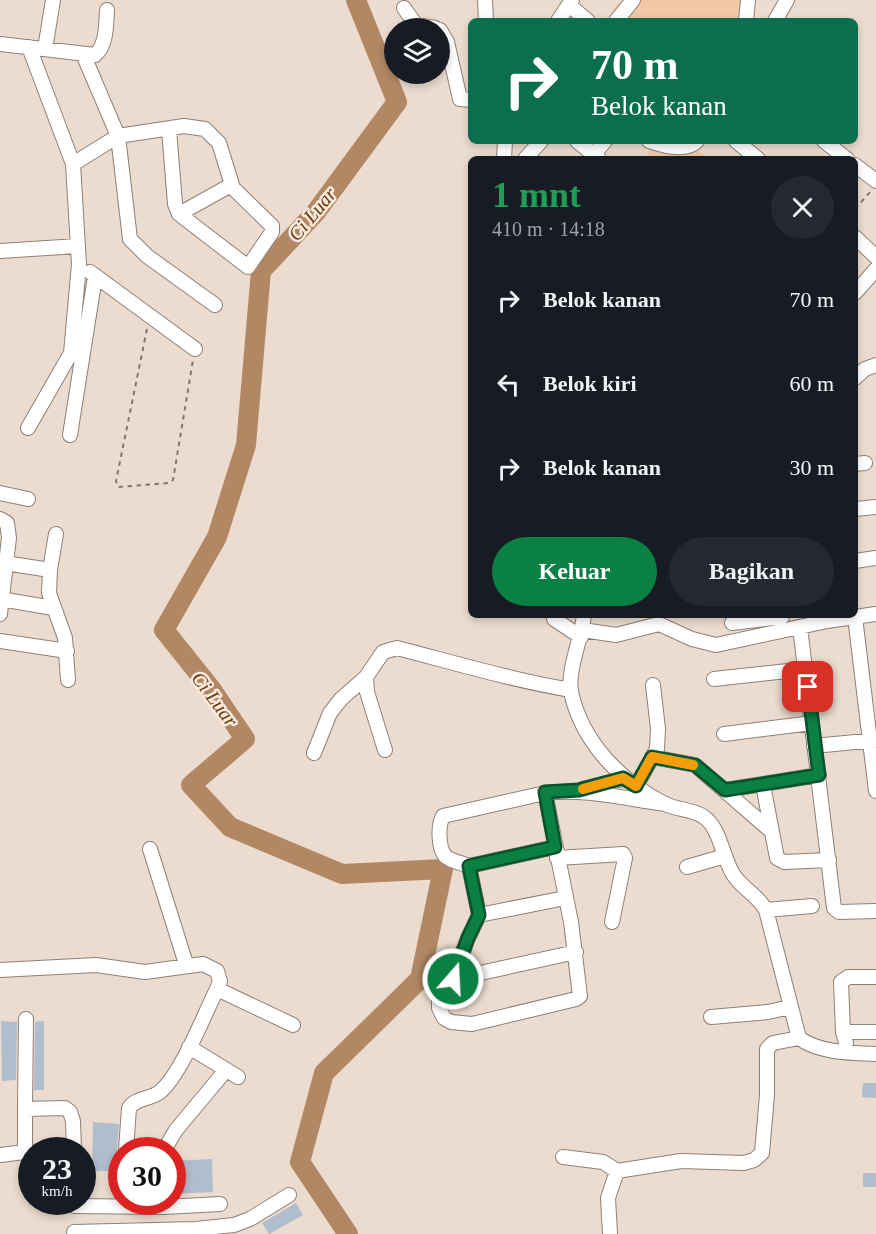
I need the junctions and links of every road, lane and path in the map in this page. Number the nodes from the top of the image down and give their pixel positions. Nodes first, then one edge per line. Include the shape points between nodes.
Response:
1 (53, 0) edge
2 (485, 0) edge
3 (633, 0) edge
4 (748, 0) edge
5 (787, 0) edge
6 (571, 3) edge
7 (404, 8) dead end
8 (107, 10) dead end
9 (411, 18) edge
10 (486, 18) edge
11 (560, 18) edge
12 (585, 18) edge
13 (618, 18) edge
14 (746, 18) edge
15 (778, 18) edge
16 (0, 44) edge
17 (29, 47) junction
18 (45, 49) junction
19 (83, 54) junction
20 (450, 55) edge
21 (468, 100) edge
22 (170, 129) junction
23 (118, 136) junction
24 (538, 144) edge
25 (580, 144) edge
26 (662, 144) edge
27 (692, 144) edge
28 (740, 144) edge
29 (828, 144) edge
30 (528, 156) edge
31 (592, 156) edge
32 (755, 156) edge
33 (843, 156) edge
34 (73, 164) junction
35 (858, 168) edge
36 (231, 184) junction
37 (876, 184) edge
38 (858, 205) edge
39 (178, 214) junction
40 (858, 240) edge
41 (78, 246) junction
42 (0, 250) edge
43 (876, 257) edge
44 (79, 264) junction
45 (876, 269) edge
46 (95, 277) junction
47 (858, 290) edge
48 (215, 305) dead end
49 (149, 317) junction
50 (195, 349) joint
51 (876, 365) edge
52 (858, 375) edge
53 (27, 428) dead end
54 (70, 435) dead end
55 (0, 492) edge
56 (28, 499) dead end
57 (876, 507) edge
58 (858, 509) edge
59 (0, 519) edge
60 (56, 534) dead end
61 (876, 558) edge
62 (858, 561) edge
63 (5, 563) junction
64 (50, 570) junction
65 (1, 604) edge
66 (53, 608) junction
67 (867, 614) edge
68 (584, 618) edge
69 (846, 618) edge
70 (731, 619) edge
71 (554, 620) dead end
72 (782, 621) edge
73 (800, 627) junction
74 (582, 634) junction
75 (0, 641) edge
76 (734, 642) junction
77 (67, 651) junction
78 (806, 669) junction
79 (366, 677) junction
80 (714, 679) dead end
81 (68, 680) dead end
82 (653, 686) dead end
83 (571, 690) junction
84 (812, 723) junction
85 (724, 734) dead end
86 (873, 741) edge
87 (814, 746) junction
88 (385, 750) dead end
89 (315, 753) dead end
90 (652, 757) junction
91 (819, 775) junction
92 (623, 778) junction
93 (763, 785) junction
94 (636, 786) junction
95 (579, 790) junction
96 (725, 790) junction
97 (545, 792) junction
98 (876, 792) edge
99 (666, 804) junction
100 (770, 830) junction
101 (150, 849) dead end
102 (556, 852) junction
103 (725, 856) junction
104 (829, 860) junction
105 (469, 866) junction
106 (687, 867) dead end
107 (565, 898) junction
108 (812, 906) dead end
109 (766, 910) junction
110 (876, 911) edge
111 (479, 915) junction
112 (612, 922) dead end
113 (576, 952) junction
114 (186, 964) junction
115 (0, 970) edge
116 (876, 976) edge
117 (453, 979) junction
118 (217, 989) junction
119 (790, 1007) junction
120 (711, 1017) dead end
121 (26, 1019) dead end
122 (293, 1025) dead end
123 (876, 1032) edge
124 (799, 1038) junction
125 (189, 1047) junction
126 (876, 1054) edge
127 (26, 1109) junction
128 (73, 1137) edge
129 (127, 1137) edge
130 (172, 1137) edge
131 (0, 1155) edge
132 (563, 1156) dead end
133 (617, 1171) junction
134 (289, 1194) dead end
135 (186, 1204) edge
136 (220, 1204) dead end
137 (74, 1215) edge
138 (74, 1233) edge
139 (124, 1233) edge
140 (610, 1234) edge

1 - 18 street
2 - 10 street
3 - 13 street
4 - 14 street
5 - 15 street
6 - 11 street
6 - 12 street
7 - 9 street
8 - 19 street via 101,48 92,56
16 - 17 street
17 - 18 street
17 - 34 street
18 - 19 street
19 - 23 street
20 - 21 street via 460,99
22 - 23 street
22 - 36 street via 195,126 214,136
22 - 39 street
23 - 34 street
23 - 48 street via 130,239 147,256
24 - 30 street
25 - 31 street
26 - 27 street
28 - 32 street
29 - 33 street
34 - 41 street
35 - 37 street
36 - 39 street
36 - 39 street via 273,229 248,267
37 - 38 path
40 - 43 street
41 - 42 street
41 - 44 street
44 - 46 street
44 - 53 street via 71,353
45 - 47 street
46 - 49 street
46 - 54 street
49 - 50 street
49 - 50 path via 116,481 118,487 172,480
51 - 52 street
55 - 56 street
57 - 58 street
59 - 63 street via 7,523 9,538
60 - 64 street
61 - 62 street
63 - 64 street
63 - 65 street
64 - 66 street
65 - 66 street
66 - 77 street via 63,629
67 - 86 street
68 - 74 street
69 - 73 street
70 - 72 street
70 - 76 street
71 - 74 street
72 - 73 street
72 - 76 street
73 - 78 street
74 - 76 street via 616,635 659,624 707,644
74 - 83 street
75 - 77 street
77 - 81 street
78 - 80 street
78 - 84 street
79 - 83 street via 383,652 397,648 508,679
79 - 88 street
79 - 89 street via 330,713
82 - 90 street via 658,741
83 - 92 street via 598,749
84 - 85 street
84 - 87 street
86 - 87 street
86 - 98 street
87 - 91 street
90 - 94 street
90 - 96 street via 695,765
91 - 93 street
91 - 104 street
92 - 94 street
92 - 95 street
93 - 96 street
93 - 100 street
94 - 99 street
95 - 97 street
95 - 99 street
96 - 100 street
97 - 102 street
97 - 105 street via 443,816 439,827 444,853 449,859
99 - 103 street via 708,820
100 - 104 street via 774,854 780,860
101 - 114 street
102 - 105 street
102 - 107 street
102 - 112 street via 623,854
103 - 106 street
103 - 109 street via 741,885 758,897
104 - 110 street via 835,909
105 - 111 street
107 - 111 street
107 - 113 street
108 - 109 street
109 - 119 street
111 - 117 street
113 - 117 street
113 - 117 street via 581,993 576,999 472,1024 451,1022 441,1013 439,995
114 - 115 street via 145,972 96,965
114 - 118 street via 211,966 220,976
116 - 123 street via 842,979 845,1037
118 - 122 street
118 - 125 street
119 - 120 street
119 - 124 street
121 - 127 street
124 - 126 street via 836,1051
124 - 133 street via 773,1043 767,1049 767,1095 762,1153 758,1157 744,1162 681,1161
125 - 129 street via 161,1091 132,1103
125 - 130 street via 232,1073
127 - 128 street via 65,1108 70,1112
127 - 131 street via 25,1152
132 - 133 street via 603,1162
133 - 140 street via 608,1198
134 - 139 street via 234,1225
135 - 136 street
137 - 138 street
138 - 139 street

